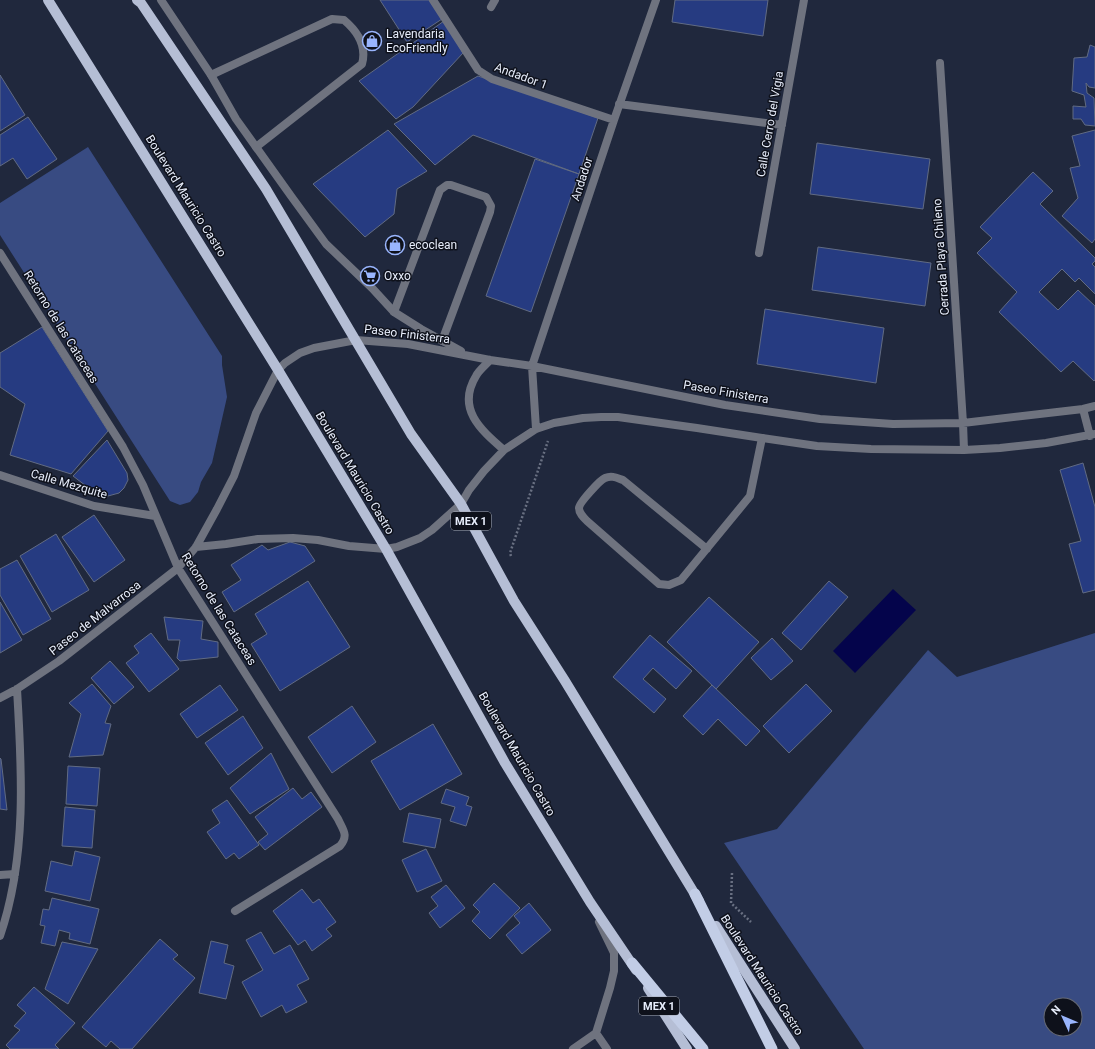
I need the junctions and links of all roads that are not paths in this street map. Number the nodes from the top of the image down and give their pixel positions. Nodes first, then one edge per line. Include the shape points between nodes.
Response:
1 (48, 0) edge
2 (161, 0) edge
3 (432, 0) edge
4 (656, 0) edge
5 (804, 0) edge
6 (139, 1) edge
7 (940, 63) dead end
8 (211, 75) junction
9 (619, 104) junction
10 (614, 120) junction
11 (782, 125) junction
12 (256, 147) junction
13 (759, 252) dead end
14 (0, 253) edge
15 (394, 312) junction
16 (356, 340) junction
17 (442, 341) junction
18 (467, 354) junction
19 (490, 360) junction
20 (532, 366) junction
21 (278, 370) junction
22 (1095, 406) edge
23 (1084, 409) junction
24 (963, 423) junction
25 (536, 429) junction
26 (1093, 435) edge
27 (762, 438) junction
28 (504, 450) junction
29 (964, 450) junction
30 (0, 475) edge
31 (461, 504) junction
32 (155, 516) junction
33 (196, 547) junction
34 (386, 549) junction
35 (707, 549) junction
36 (178, 568) junction
37 (17, 689) junction
38 (0, 698) edge
39 (15, 874) junction
40 (0, 875) edge
41 (695, 894) junction
42 (590, 902) junction
43 (235, 912) dead end
44 (0, 936) edge
45 (632, 964) junction
46 (596, 1033) junction
47 (573, 1049) edge
48 (607, 1049) edge
49 (687, 1049) edge
50 (703, 1049) edge
51 (772, 1049) edge
52 (795, 1049) edge

1 - 21 main road, Boulevard Mauricio Castro / MEX 1
2 - 8 street
3 - 10 street, Andador 1 via 478,70 487,76
4 - 9 street, Andador
5 - 11 street, Calle Cerro del Vigia
6 - 16 main road, Boulevard Mauricio Castro / MEX 1 via 266,189
7 - 24 street, Cerrada Playa Chileno
8 - 12 street via 236,119
8 - 12 street via 332,19 344,20 358,34 363,47 362,64
9 - 10 street, Andador
9 - 11 street
10 - 20 street, Andador
11 - 13 street, Calle Cerro del Vigia
12 - 15 street via 326,244
14 - 32 street, Retorno de las Cataceas via 123,447 143,485
15 - 17 street
15 - 17 street via 440,190 451,185 486,197 491,206 490,212
16 - 18 street, Paseo Finisterra via 408,344
16 - 21 street, Paseo Finisterra via 300,353
16 - 31 main road, Boulevard Mauricio Castro / MEX 1 via 411,434
17 - 18 street
18 - 19 street, Paseo Finisterra
19 - 20 street, Paseo Finisterra
19 - 28 street via 476,376 471,387 469,408 475,422
20 - 24 street, Paseo Finisterra via 762,412 878,423
20 - 25 street
21 - 33 street, Paseo de Malvarrosa via 256,413 234,476
21 - 34 main road, Boulevard Mauricio Castro / MEX 1
22 - 23 street, Paseo Finisterra
23 - 24 street, Paseo Finisterra
23 - 26 street
24 - 29 street, Cerrada Playa Chileno
25 - 27 street via 554,423 595,417 618,417
25 - 28 street
26 - 29 street via 1000,448
27 - 29 street via 870,450
27 - 35 street via 750,496
28 - 31 street via 484,471
30 - 32 street, Calle Mezquite via 94,506
31 - 34 street via 420,538
31 - 41 main road, Boulevard Mauricio Castro / MEX 1 via 514,601 566,681
32 - 36 street, Retorno de las Cataceas
33 - 34 street via 258,539 292,538
33 - 36 street, Paseo de Malvarrosa
34 - 42 main road, Boulevard Mauricio Castro / MEX 1 via 505,763
35 - 35 street via 624,480 613,476 604,478 580,503 581,515 660,584 668,585 681,580
36 - 37 street, Paseo de Malvarrosa via 76,648
36 - 43 street, Retorno de las Cataceas via 338,819 345,835 340,846
37 - 38 street, Paseo de Malvarrosa
37 - 39 street via 22,803
39 - 40 street
39 - 44 street via 11,900
41 - 51 highway, Boulevard Mauricio Castro
41 - 52 main road, Boulevard Mauricio Castro / MEX 1
42 - 45 main road, Boulevard Mauricio Castro / MEX 1
42 - 46 street via 614,953 612,976
45 - 49 main road, Boulevard Mauricio Castro / MEX 1
45 - 50 highway, Boulevard Mauricio Castro
46 - 47 street
46 - 48 street

